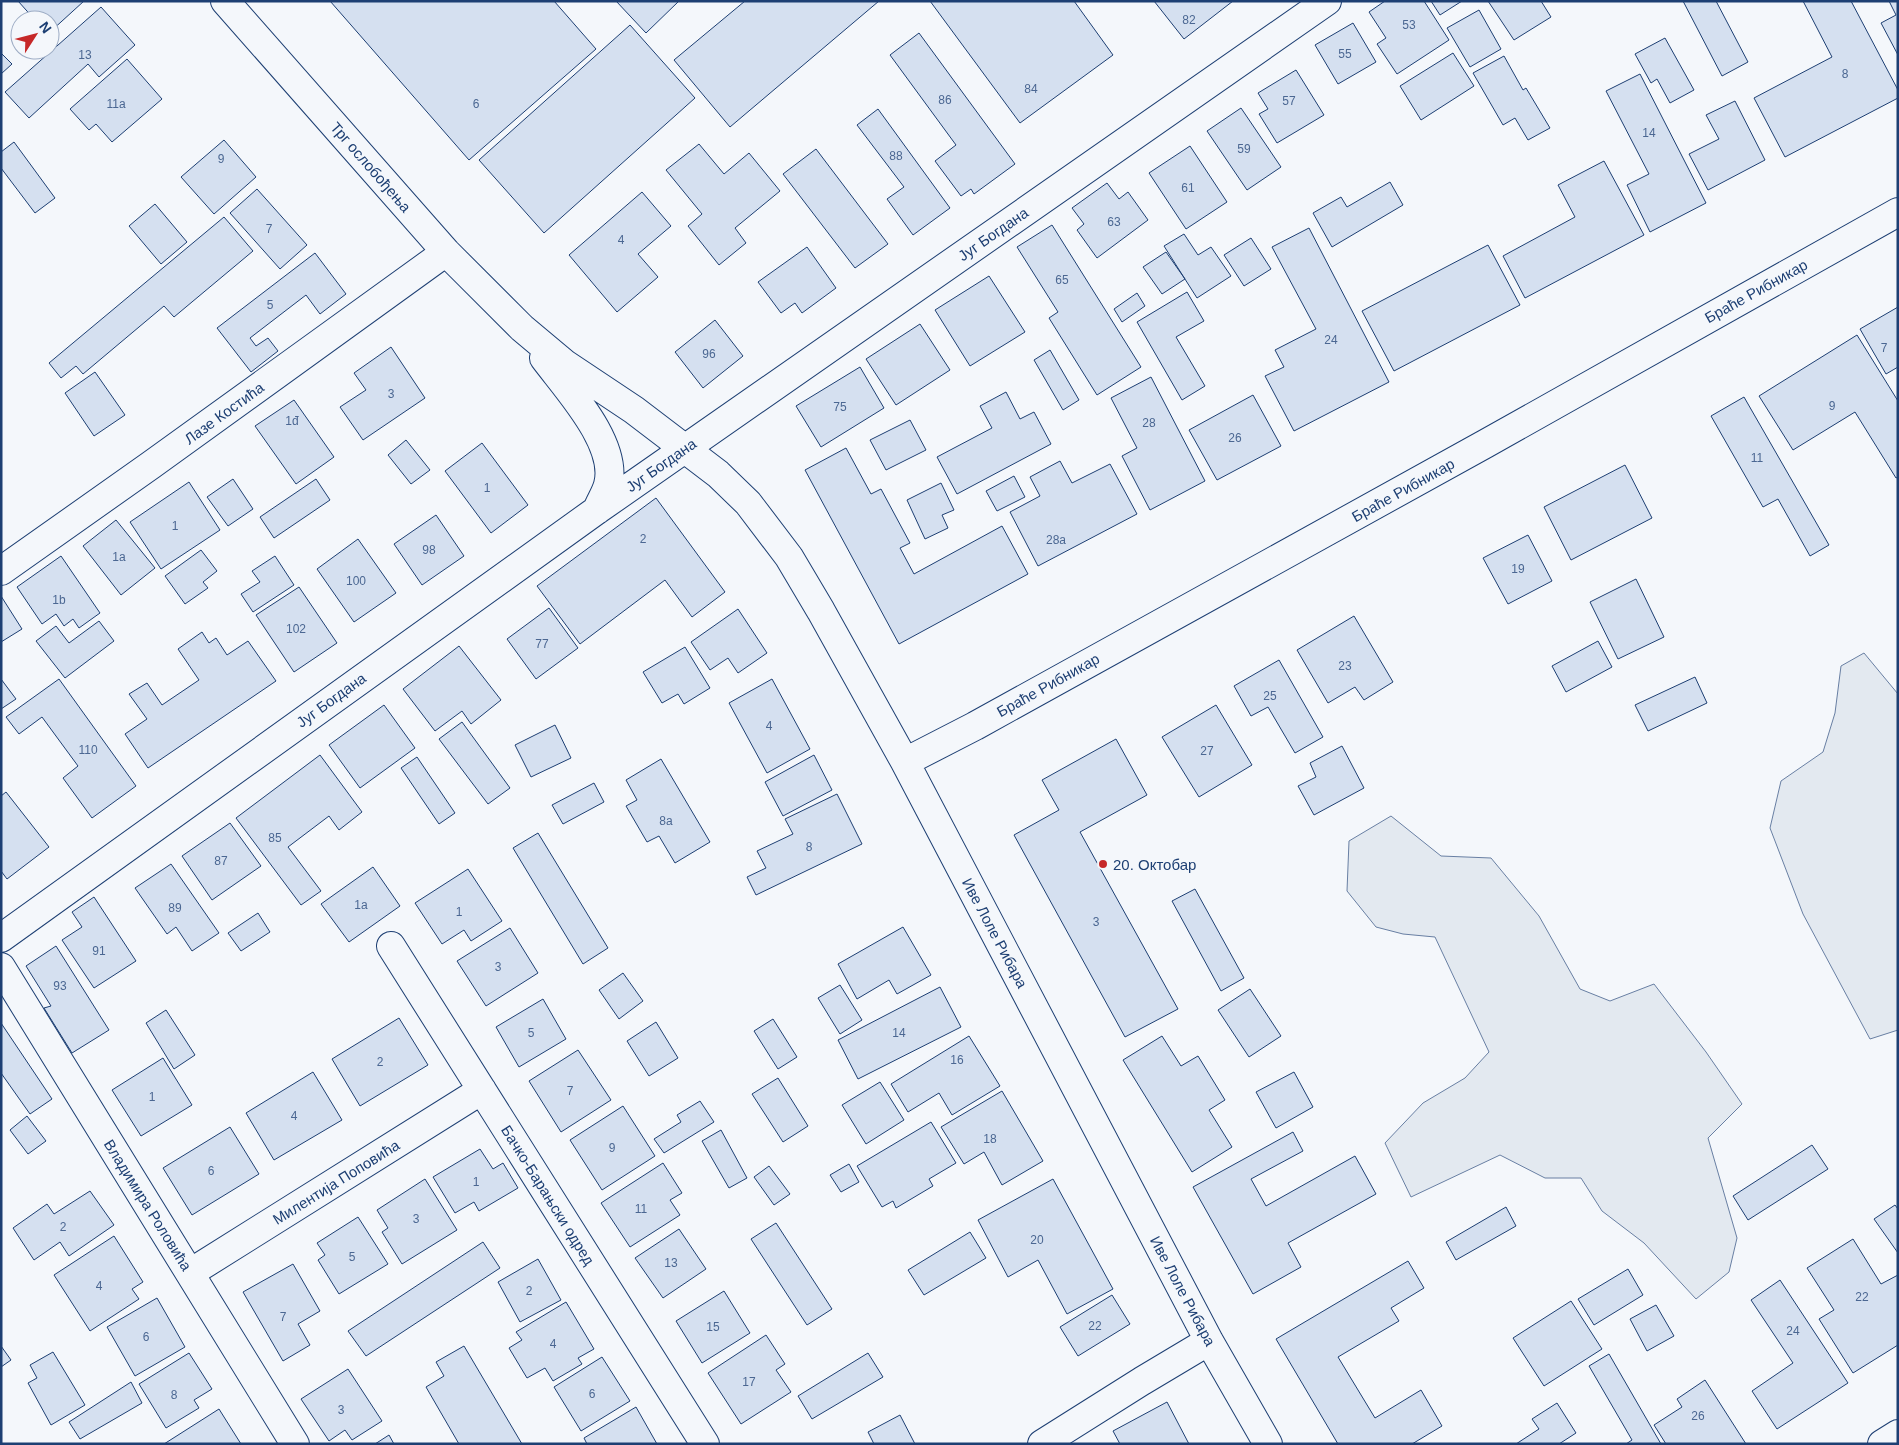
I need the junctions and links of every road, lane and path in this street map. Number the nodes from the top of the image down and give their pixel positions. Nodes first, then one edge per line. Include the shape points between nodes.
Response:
1 (225, 1) edge
2 (1327, 1) edge
3 (1898, 212) edge
4 (446, 252) junction
5 (522, 328) junction
6 (685, 448) junction
7 (597, 510) junction
8 (1, 571) edge
9 (905, 762) junction
10 (1, 938) edge
11 (391, 946) dead end
12 (1, 967) edge
13 (482, 1090) junction
14 (190, 1273) junction
15 (1209, 1342) junction
16 (1898, 1434) edge
17 (295, 1444) edge
18 (705, 1444) edge
19 (1042, 1444) edge
20 (1268, 1444) edge
21 (1882, 1444) edge

1 - 4 street, Трг ослобођења
2 - 6 street, Југ Богдана
3 - 9 street, Браће Рибникар via 1442,468
4 - 5 street, Трг ослобођења
4 - 8 street, Лазе Костића
5 - 6 street, Трг ослобођења via 565,364
5 - 7 street, Трг ослобођења via 599,436 608,460 608,484
6 - 7 street, Југ Богдана
6 - 9 street, Иве Лоле Рибара via 748,503 789,557
7 - 10 street, Југ Богдана
9 - 15 street, Иве Лоле Рибара
11 - 13 street, Бачко-Барањски одред
12 - 14 street, Владимира Роловића
13 - 14 street, Милентија Поповића
13 - 18 street, Бачко-Барањски одред
14 - 17 street, Владимира Роловића
15 - 19 street
15 - 20 street, Иве Лоле Рибара
16 - 21 street

